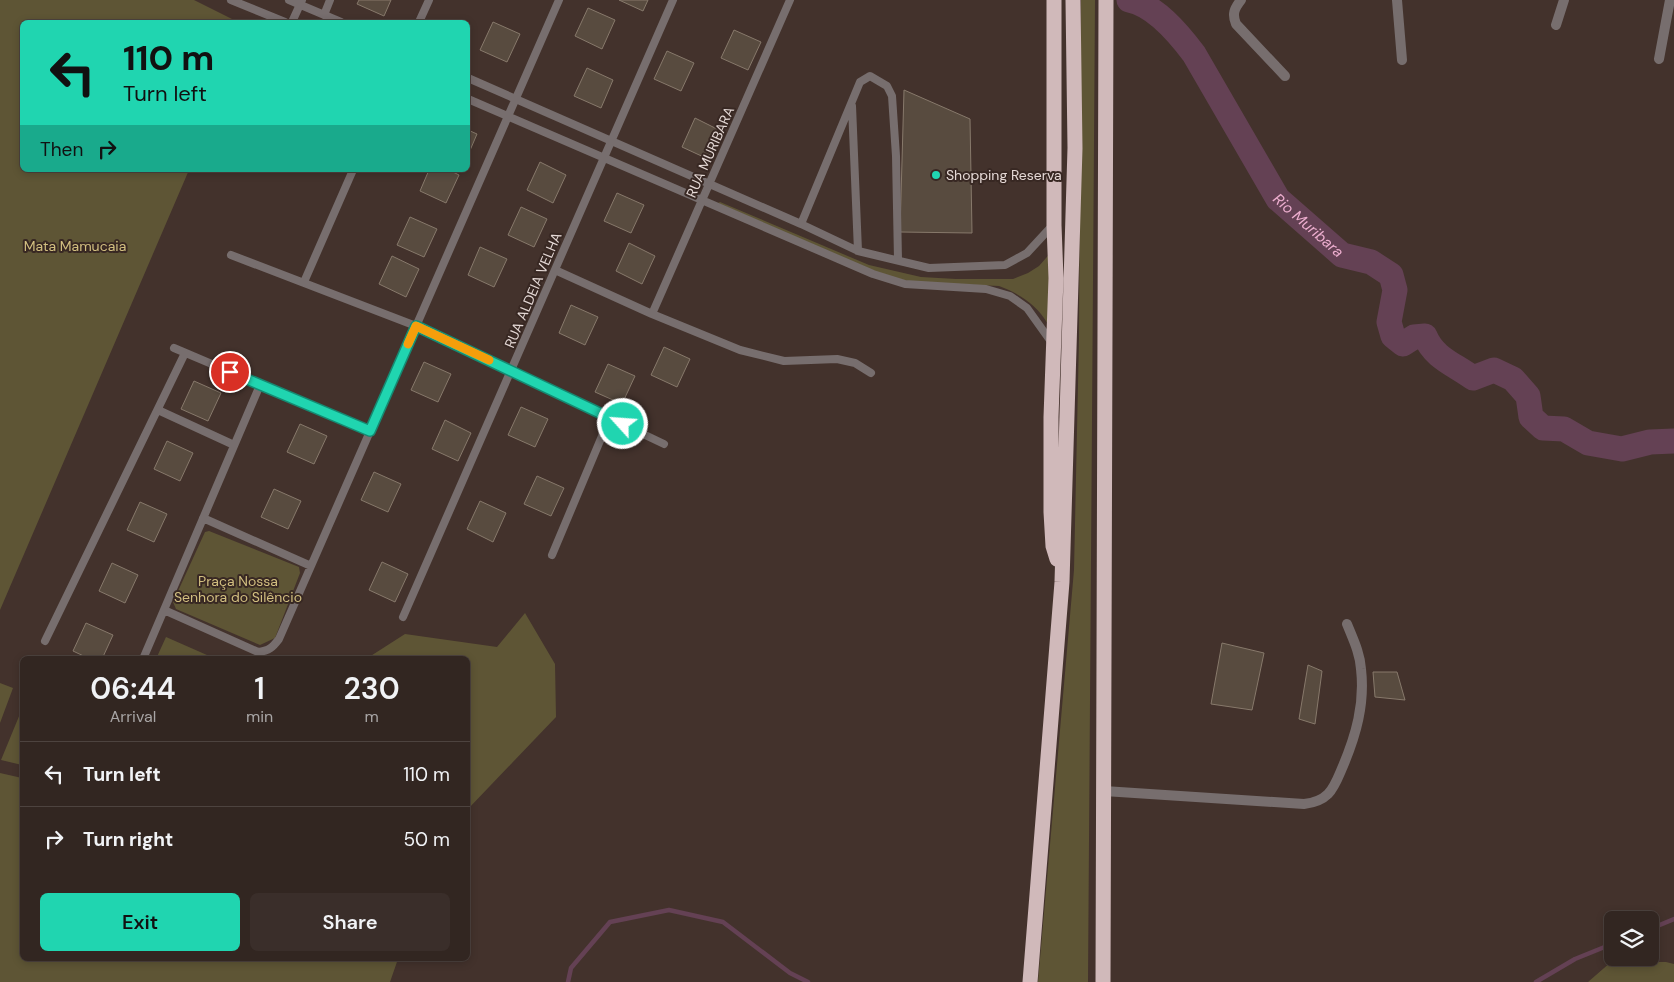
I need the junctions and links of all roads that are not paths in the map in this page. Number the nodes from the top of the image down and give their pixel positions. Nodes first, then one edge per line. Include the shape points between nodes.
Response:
1 (231, 0) edge
2 (289, 0) edge
3 (330, 0) edge
4 (429, 0) edge
5 (559, 0) edge
6 (673, 0) edge
7 (790, 0) edge
8 (1054, 0) edge
9 (1072, 0) edge
10 (1106, 0) edge
11 (1241, 0) edge
12 (1398, 0) edge
13 (1564, 0) edge
14 (1670, 0) edge
15 (301, 2) edge
16 (324, 15) junction
17 (280, 20) edge
18 (293, 20) edge
19 (336, 20) edge
20 (420, 20) edge
21 (1556, 25) dead end
22 (1659, 59) dead end
23 (1402, 60) dead end
24 (1286, 76) dead end
25 (470, 79) edge
26 (515, 99) junction
27 (470, 100) edge
28 (852, 104) junction
29 (508, 117) junction
30 (610, 141) junction
31 (603, 157) junction
32 (352, 172) edge
33 (710, 184) junction
34 (703, 200) junction
35 (801, 224) junction
36 (1054, 225) junction
37 (821, 234) junction
38 (816, 250) junction
39 (858, 251) junction
40 (231, 255) dead end
41 (898, 260) junction
42 (555, 270) junction
43 (304, 282) junction
44 (652, 314) junction
45 (416, 326) junction
46 (1054, 345) junction
47 (174, 348) dead end
48 (184, 353) junction
49 (512, 371) junction
50 (871, 373) dead end
51 (260, 384) junction
52 (158, 410) junction
53 (610, 417) junction
54 (370, 431) junction
55 (234, 444) junction
56 (664, 444) dead end
57 (203, 518) junction
58 (552, 555) dead end
59 (311, 566) junction
60 (1062, 582) junction
61 (164, 610) junction
62 (403, 617) dead end
63 (1347, 624) dead end
64 (45, 641) dead end
65 (144, 656) edge
66 (1104, 791) junction
67 (1030, 982) edge
68 (1103, 982) edge

1 - 17 lane
2 - 15 lane
3 - 16 lane
4 - 20 lane
5 - 26 lane
6 - 30 lane, RUA ALDEIA VELHA
7 - 33 lane, RUA MURIBARA
8 - 36 highway
9 - 60 highway via 1075,148
10 - 66 highway
11 - 24 street via 1234,10 1236,24
12 - 23 street
13 - 21 street
14 - 22 street
15 - 16 lane
15 - 18 lane
16 - 19 lane
25 - 26 lane
26 - 29 lane
26 - 30 lane
27 - 29 lane
28 - 35 lane
28 - 39 lane
28 - 41 lane via 860,82 870,76 887,86 892,96
29 - 31 lane
29 - 45 lane
30 - 31 lane, RUA ALDEIA VELHA
30 - 33 lane
31 - 34 lane
31 - 42 lane, RUA ALDEIA VELHA
32 - 43 lane
33 - 34 lane, RUA MURIBARA
33 - 35 lane
34 - 38 lane
34 - 44 lane, RUA MURIBARA
35 - 37 lane
36 - 41 lane via 1027,253 1005,264 929,268
36 - 46 highway
37 - 38 lane
37 - 39 lane
38 - 46 lane via 905,284 986,289 1010,296 1027,308
39 - 41 lane
40 - 43 lane
42 - 44 lane
42 - 49 lane, RUA ALDEIA VELHA
43 - 45 lane
44 - 50 lane via 740,350 784,361 837,359 855,363
45 - 49 lane
45 - 54 lane
46 - 60 highway via 1051,512
47 - 48 lane
48 - 51 lane
48 - 52 lane
49 - 53 lane
49 - 62 lane, RUA ALDEIA VELHA
51 - 54 lane
51 - 55 lane
52 - 55 lane
52 - 64 lane
53 - 56 lane
53 - 58 lane
54 - 59 lane
55 - 57 lane
57 - 59 lane
57 - 61 lane
59 - 61 lane via 279,639 267,651 258,652
60 - 67 highway
61 - 65 lane
63 - 66 street via 1356,644 1361,668 1360,718 1338,778 1328,794 1318,802 1304,804
66 - 68 highway

